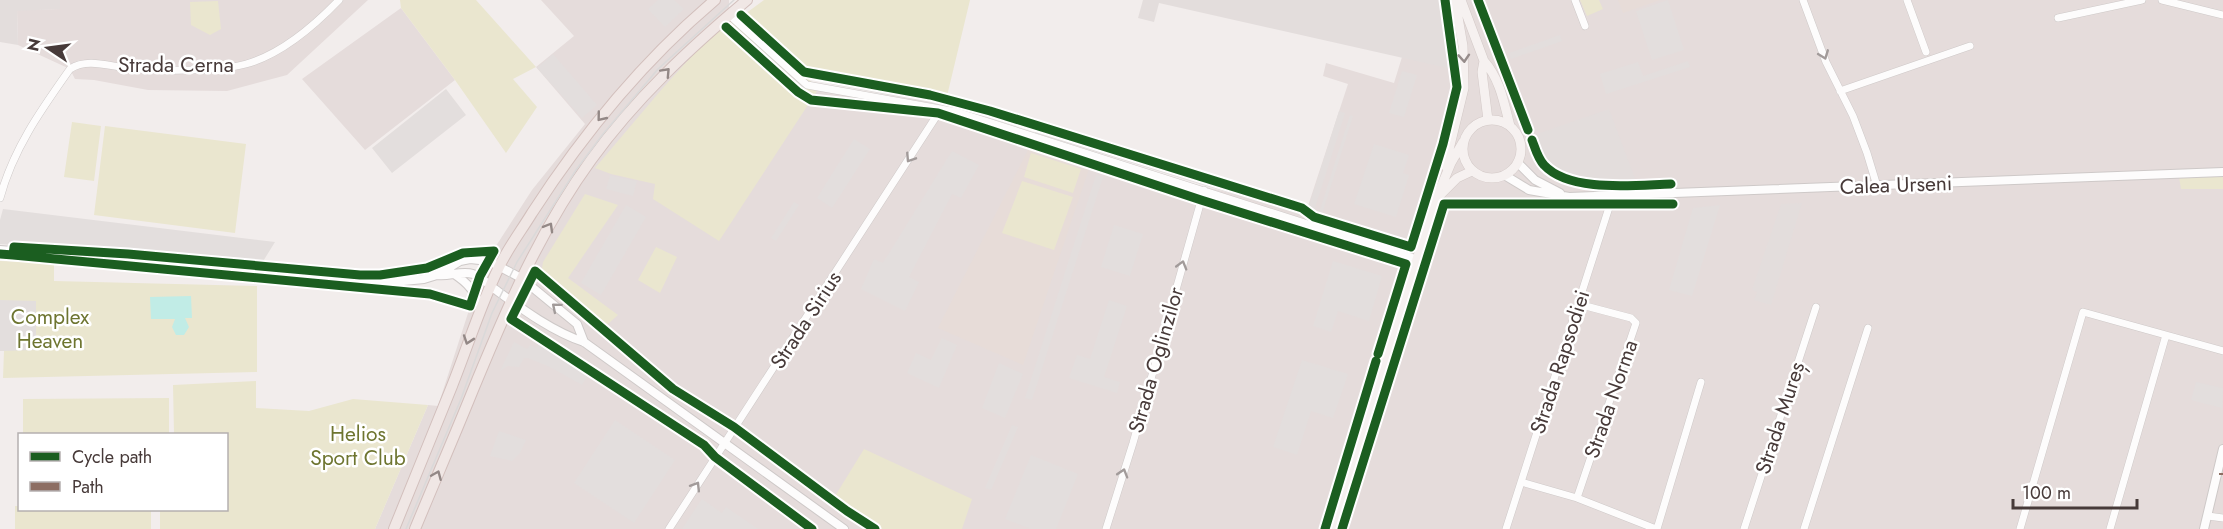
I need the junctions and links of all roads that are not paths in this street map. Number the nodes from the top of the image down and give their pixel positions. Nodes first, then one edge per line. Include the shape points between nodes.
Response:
1 (339, 0) edge
2 (715, 0) edge
3 (747, 0) edge
4 (1455, 0) edge
5 (1461, 0) edge
6 (1575, 0) edge
7 (1803, 0) edge
8 (1907, 0) edge
9 (2142, 0) edge
10 (2162, 0) edge
11 (729, 15) junction
12 (2223, 15) edge
13 (2058, 18) dead end
14 (1585, 26) dead end
15 (1970, 46) dead end
16 (1926, 52) dead end
17 (1484, 61) junction
18 (1840, 91) junction
19 (941, 109) junction
20 (1488, 120) junction
21 (1510, 126) junction
22 (1463, 142) junction
23 (1518, 163) junction
24 (1472, 171) junction
25 (2223, 172) edge
26 (1506, 176) junction
27 (1877, 186) junction
28 (1204, 190) junction
29 (1613, 195) junction
30 (1437, 196) junction
31 (1569, 197) junction
32 (0, 198) edge
33 (0, 250) edge
34 (1417, 259) junction
35 (500, 266) junction
36 (454, 274) junction
37 (437, 275) junction
38 (521, 278) junction
39 (490, 286) junction
40 (511, 300) junction
41 (1578, 304) junction
42 (481, 306) junction
43 (1816, 307) dead end
44 (1868, 328) dead end
45 (2166, 335) junction
46 (584, 342) junction
47 (2223, 351) edge
48 (1701, 382) dead end
49 (724, 442) junction
50 (2223, 449) edge
51 (1521, 482) junction
52 (1577, 498) junction
53 (2208, 516) junction
54 (2223, 518) edge
55 (394, 529) edge
56 (415, 529) edge
57 (669, 529) edge
58 (844, 529) edge
59 (1106, 529) edge
60 (1332, 529) edge
61 (1506, 529) edge
62 (1656, 529) edge
63 (1744, 529) edge
64 (1804, 529) edge
65 (2020, 529) edge
66 (2110, 529) edge
67 (2204, 529) edge

1 - 32 street, Strada Cerna via 296,37 244,65 150,70 87,63 75,66 36,117 10,165
2 -> 35 main road via 639,72 598,120 551,183
3 - 11 main road
4 -> 30 main road via 1463,46 1464,88
5 - 17 main road
6 - 14 street
7 -> 18 street
8 - 16 street
9 - 13 street
10 - 12 street
11 - 19 street via 807,85
38 -> 11 main road via 593,157 678,59
15 - 18 street
17 - 20 main road
17 - 21 main road via 1501,89
18 - 27 street via 1860,134
19 - 28 street
19 -> 49 street, Strada Sirius
20 - 21 main road
20 - 22 main road via 1472,128
21 - 23 main road via 1520,141
22 - 24 main road via 1466,163
22 - 30 main road
23 - 26 main road
23 - 31 street, Calea Urseni via 1535,180
24 - 26 main road via 1491,179
24 - 30 main road
25 - 27 street, Calea Urseni
26 - 31 street, Calea Urseni via 1529,190
27 - 29 street, Calea Urseni
28 - 34 street
59 -> 28 street, Strada Oglinzilor
29 - 31 street, Calea Urseni
29 - 41 street, Strada Rapsodiei
30 - 34 main road
33 - 37 street via 368,281 411,281
34 - 60 main road
35 - 37 street via 470,259
35 - 38 street
35 - 39 main road
36 - 37 street
36 - 39 street via 480,276
36 - 42 street via 475,292
38 - 40 main road
46 -> 38 street via 577,324
39 - 40 street
39 - 42 main road
40 - 46 street via 569,337
56 -> 40 main road
41 - 51 street, Strada Rapsodiei
41 - 52 street, Strada Norma via 1631,318 1636,323
42 -> 55 main road
43 - 63 street, Strada Mureș
44 - 64 street
45 - 47 street
45 - 65 street via 2083,312
45 - 66 street
46 - 49 street
48 - 62 street
57 -> 49 street, Strada Sirius
49 - 58 street
50 - 53 street
51 - 52 street
51 - 61 street, Strada Rapsodiei
52 - 62 street
53 - 54 street
53 - 67 street

